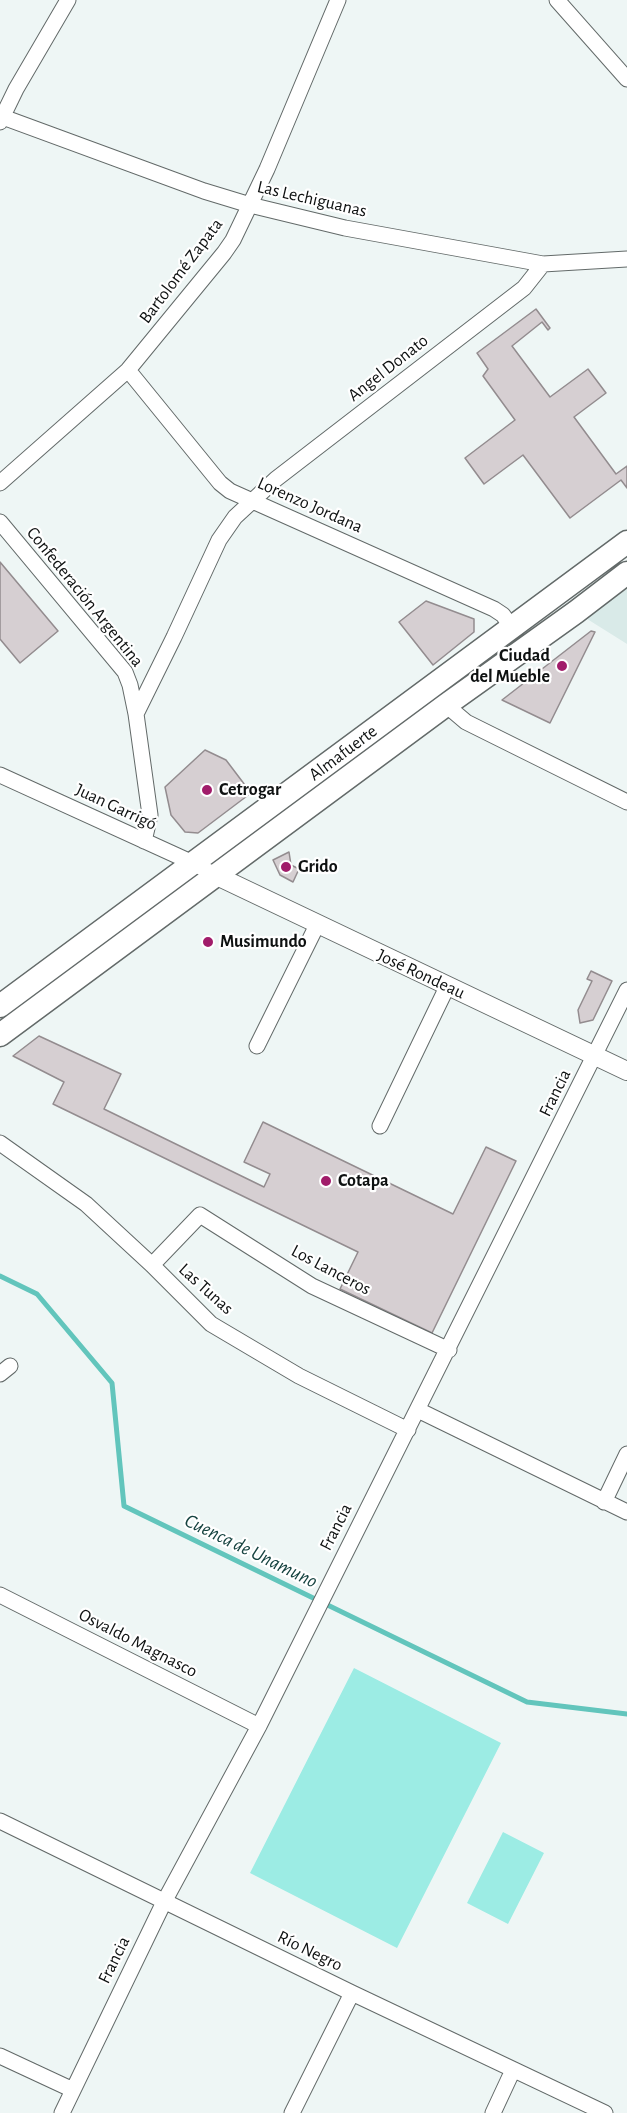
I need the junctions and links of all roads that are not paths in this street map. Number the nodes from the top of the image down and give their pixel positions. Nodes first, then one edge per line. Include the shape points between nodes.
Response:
1 (68, 0) edge
2 (338, 0) edge
3 (557, 0) edge
4 (627, 79) edge
5 (1, 118) edge
6 (250, 205) junction
7 (627, 259) edge
8 (543, 264) junction
9 (128, 370) junction
10 (0, 483) edge
11 (252, 501) junction
12 (0, 522) edge
13 (627, 542) edge
14 (627, 573) edge
15 (512, 628) junction
16 (446, 705) junction
17 (136, 714) junction
18 (0, 775) edge
19 (627, 802) edge
20 (144, 841) junction
21 (193, 863) junction
22 (215, 875) junction
23 (317, 925) junction
24 (447, 987) junction
25 (627, 990) edge
26 (0, 1006) edge
27 (0, 1035) edge
28 (257, 1046) dead end
29 (595, 1056) junction
30 (627, 1071) edge
31 (380, 1126) dead end
32 (0, 1143) edge
33 (152, 1265) junction
34 (449, 1350) junction
35 (418, 1410) junction
36 (408, 1430) junction
37 (627, 1454) edge
38 (604, 1502) junction
39 (627, 1512) edge
40 (0, 1595) edge
41 (260, 1726) junction
42 (0, 1821) edge
43 (164, 1902) junction
44 (351, 1993) junction
45 (0, 2055) edge
46 (513, 2070) junction
47 (73, 2090) junction
48 (62, 2113) edge
49 (292, 2113) edge
50 (493, 2113) edge
51 (605, 2113) edge

1 - 5 street
2 - 6 street, Bartolomé Zapata
3 - 4 street
5 - 6 street, Las Lechiguanas
6 - 8 street, Las Lechiguanas via 345,228
6 - 9 street, Bartolomé Zapata via 224,253
7 - 8 street, Las Lechiguanas
8 - 11 street, Angel Donato via 524,288
9 - 10 street, Bartolomé Zapata
9 - 11 street, Lorenzo Jordana via 220,483
11 - 15 street, Lorenzo Jordana via 494,609
11 - 17 street, Angel Donato via 219,540
12 - 17 street, Confederación Argentina via 125,672
13 - 15 main road, Almafuerte
14 - 16 main road, Almafuerte
15 - 21 main road, Almafuerte
16 - 19 street via 466,722
16 - 22 main road, Almafuerte
17 - 20 street, Confederación Argentina via 150,815
18 - 20 street, Juan Garrigó
20 - 21 street, Juan Garrigó
21 - 22 street, Juan Garrigó
21 - 26 main road, Almafuerte
22 - 23 street, José Rondeau
22 - 27 main road, Almafuerte
23 - 24 street, José Rondeau
23 - 28 street
24 - 29 street, José Rondeau
24 - 31 street
25 - 29 street, Francia
29 - 30 street, José Rondeau
29 - 34 street, Francia
32 - 33 street, Las Tunas via 86,1204
33 - 34 street, Los Lanceros via 200,1215 312,1286
33 - 36 street, Las Tunas via 211,1324 299,1376
34 - 35 street, Francia
35 - 36 street, Francia
35 - 38 street
36 - 41 street, Francia
37 - 38 street
38 - 39 street
40 - 41 street, Osvaldo Magnasco
41 - 43 street, Francia
42 - 43 street, Río Negro
43 - 44 street, Río Negro
43 - 47 street, Francia
44 - 46 street, Río Negro
44 - 49 street
45 - 47 street
46 - 50 street
46 - 51 street, Río Negro
47 - 48 street, Francia

